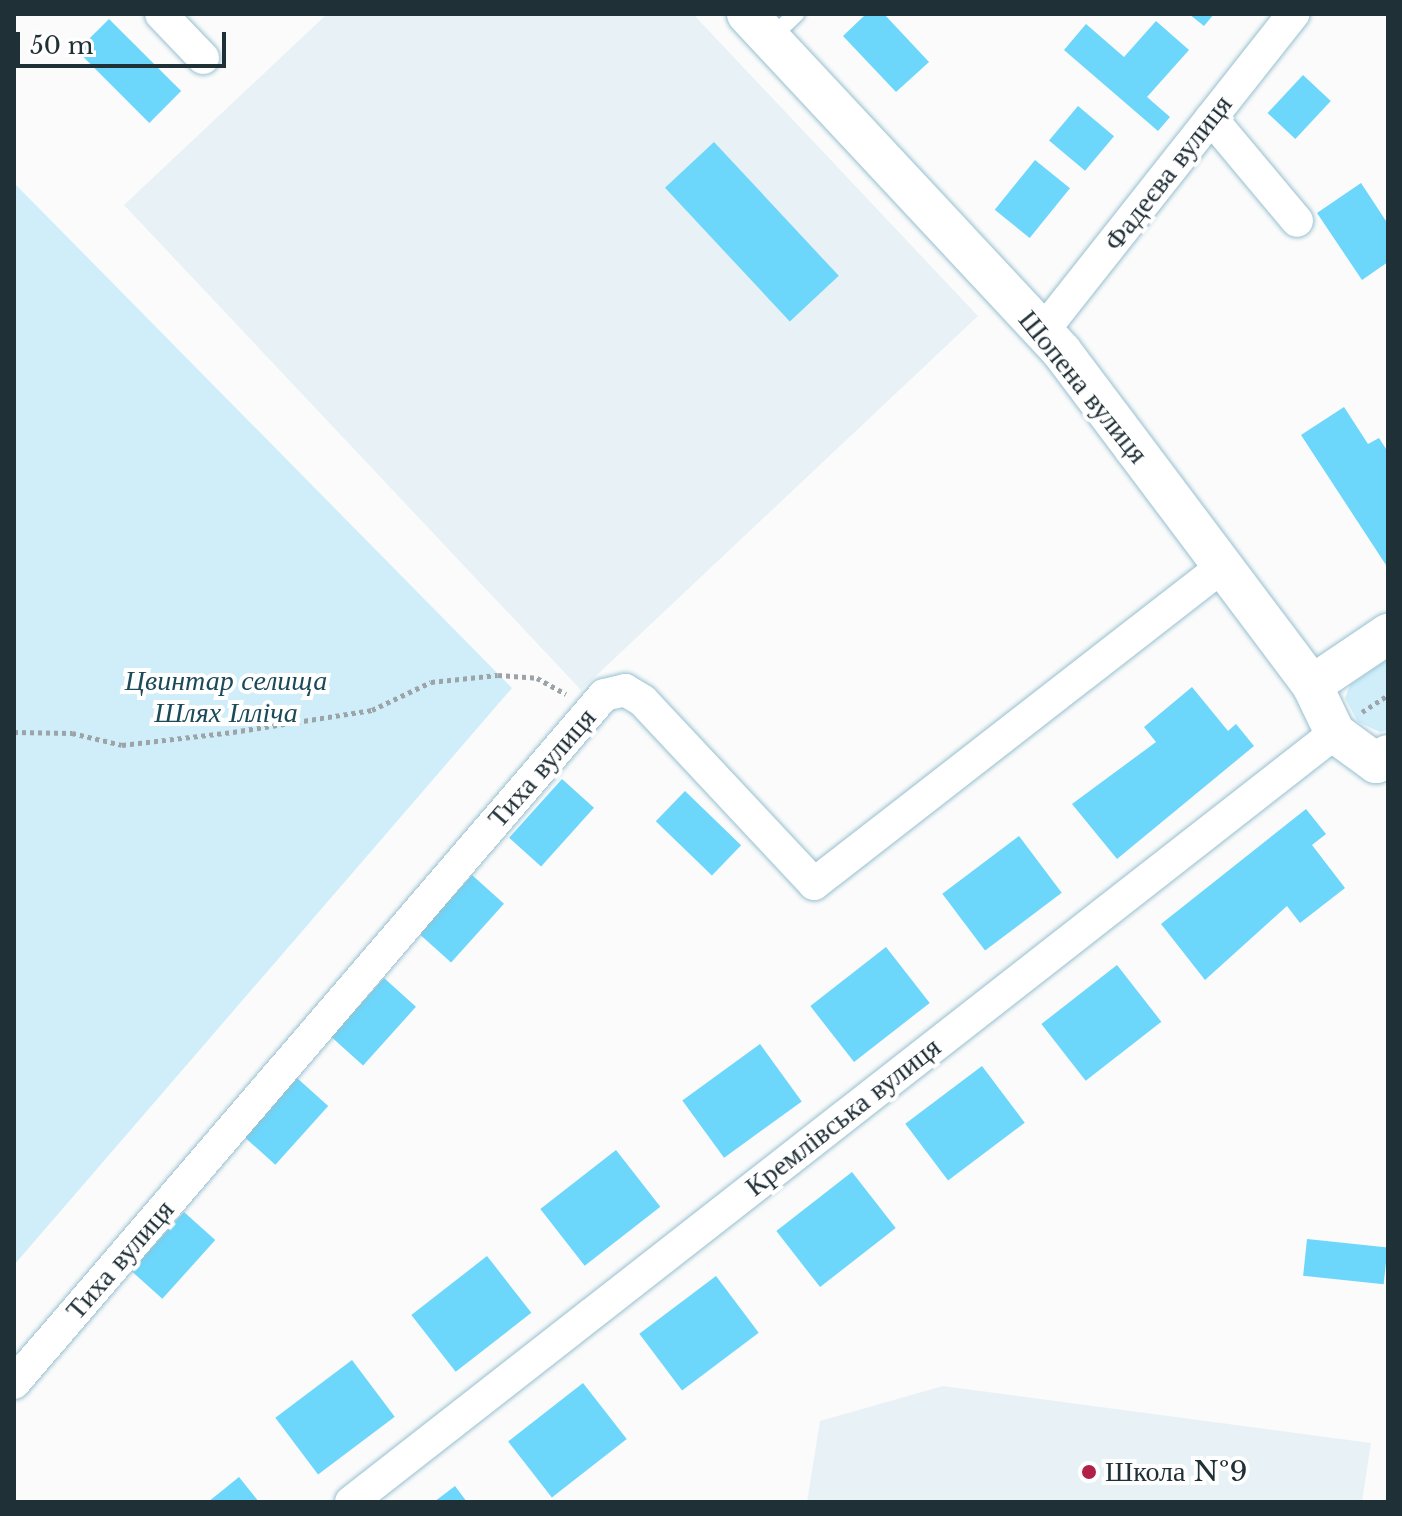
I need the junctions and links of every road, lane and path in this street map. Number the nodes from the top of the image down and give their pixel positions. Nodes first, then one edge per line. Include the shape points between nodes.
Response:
1 (161, 14) edge
2 (1293, 14) edge
3 (771, 22) edge
4 (203, 58) dead end
5 (1211, 118) junction
6 (1297, 221) dead end
7 (1043, 331) junction
8 (1223, 566) junction
9 (1388, 634) edge
10 (1312, 685) junction
11 (593, 708) junction
12 (14, 732) edge
13 (1335, 733) junction
14 (1384, 767) edge
15 (14, 1383) edge
16 (351, 1502) edge

1 - 4 street
2 - 5 street, Фадеєва вулиця
3 - 7 street, Шопена вулиця
5 - 6 street
5 - 7 street, Фадеєва вулиця
7 - 8 street, Шопена вулиця
8 - 10 street, Шопена вулиця
8 - 11 street, Тиха вулиця via 814,884 643,701 625,690 604,695
9 - 10 street
10 - 13 street, Шопена вулиця
11 - 12 path via 537,678 498,675 431,682 372,710 233,732 122,745 72,733
11 - 15 street, Тиха вулиця
13 - 14 street, Шопена вулиця
13 - 16 street, Кремлівська вулиця

